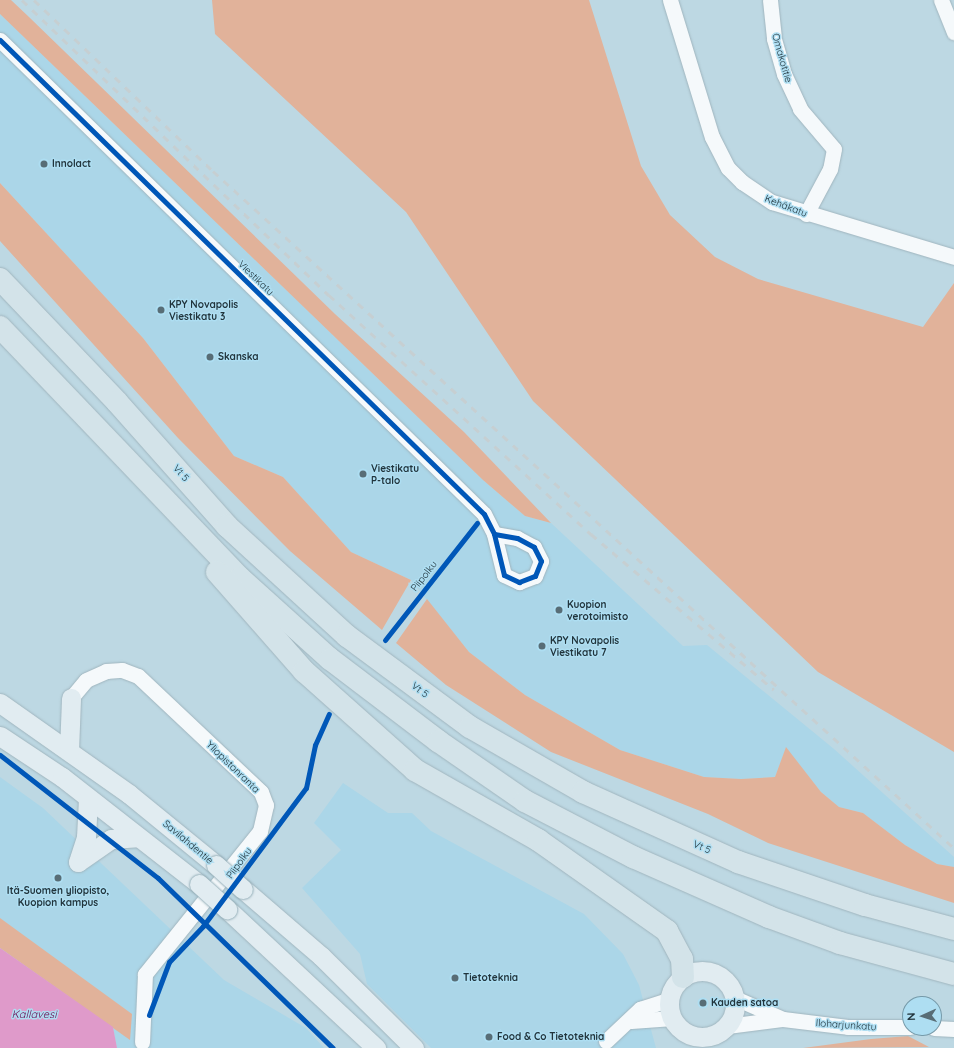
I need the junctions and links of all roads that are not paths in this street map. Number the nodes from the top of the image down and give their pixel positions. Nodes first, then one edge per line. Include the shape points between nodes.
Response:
1 (670, 0) edge
2 (770, 0) edge
3 (941, 0) edge
4 (954, 32) edge
5 (0, 40) edge
6 (806, 214) junction
7 (954, 257) edge
8 (0, 280) edge
9 (0, 327) edge
10 (170, 506) junction
11 (494, 534) dead end
12 (71, 698) junction
13 (0, 703) edge
14 (36, 727) junction
15 (0, 736) edge
16 (69, 751) junction
17 (88, 798) junction
18 (137, 837) junction
19 (954, 929) edge
20 (954, 974) edge
21 (683, 977) junction
22 (735, 998) junction
23 (670, 999) junction
24 (783, 1019) junction
25 (631, 1021) junction
26 (902, 1028) edge
27 (942, 1028) edge
28 (954, 1029) edge
29 (680, 1032) edge
30 (715, 1036) edge
31 (606, 1041) dead end
32 (142, 1042) dead end
33 (376, 1048) edge
34 (414, 1048) edge

1 - 6 street, Kehäkatu via 712,137 728,168 760,196
2 - 6 street, Omakotitie via 774,39 784,74 800,109 834,149 830,169
3 - 4 street
5 - 11 street, Viestikatu via 484,514
6 - 7 street, Kehäkatu
8 - 19 highway, Vt 5 via 117,402 227,526 347,636 470,726 582,792 738,862 865,905
9 - 10 highway
10 - 20 highway via 240,578 330,659 438,741 525,801 633,857 769,917 840,943
10 - 21 highway via 254,617 342,707 415,770 538,840 667,931 682,959
12 - 14 main road via 62,715 51,724
12 - 16 main road
12 - 32 street, Yliopistonranta via 86,680 106,671 122,670 138,676 260,792 266,805 260,831 145,974
13 - 14 main road, Savilahdentie
14 - 16 main road, Savilahdentie
15 - 17 main road
16 - 34 main road, Savilahdentie, bridge via 160,818 244,889 320,956
17 - 18 main road
17 - 18 main road via 86,837 78,862 111,839
18 - 33 main road, bridge via 199,884
21 - 22 main road via 703,970 713,972 729,984
21 - 23 main road
22 - 24 street, Iloharjunkatu
22 - 30 main road via 735,1011
23 - 25 street via 640,1009
23 - 29 main road
24 - 26 street, Iloharjunkatu via 848,1027
24 - 30 street, Iloharjunkatu
25 - 29 street
25 - 31 street
27 - 28 street
29 - 30 main road via 703,1037

